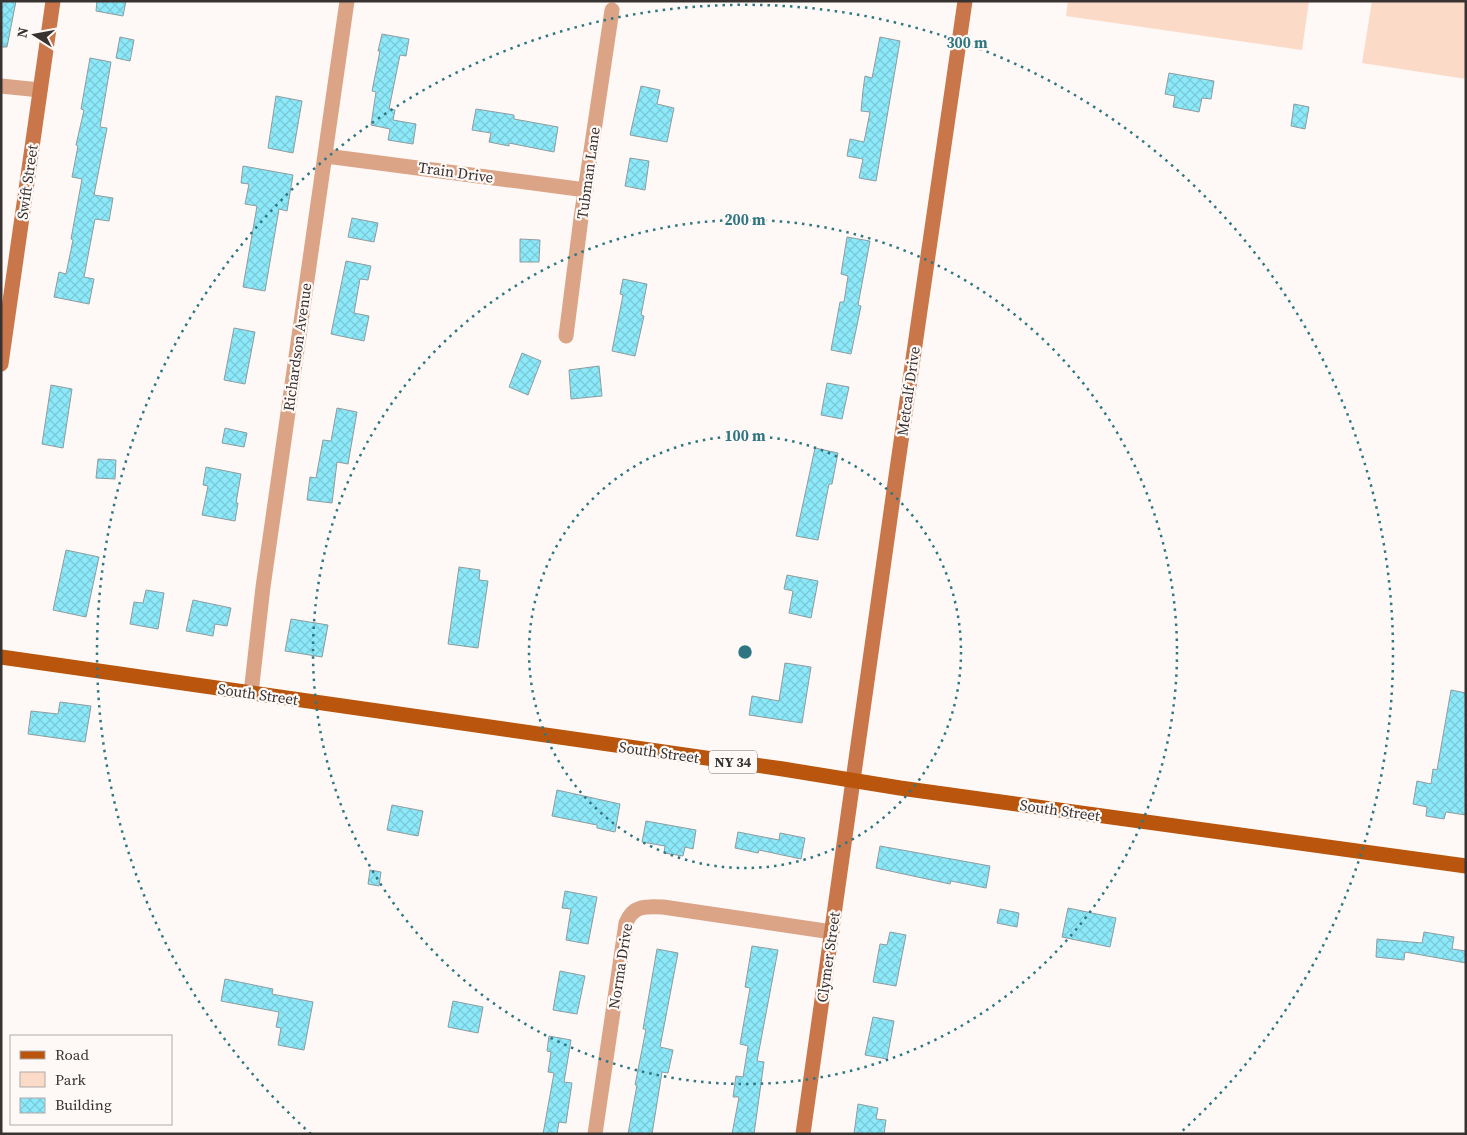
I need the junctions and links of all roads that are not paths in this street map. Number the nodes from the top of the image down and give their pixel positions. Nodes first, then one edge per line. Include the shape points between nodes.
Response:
1 (53, 1) edge
2 (348, 1) edge
3 (965, 1) edge
4 (612, 10) dead end
5 (1, 86) edge
6 (40, 90) junction
7 (326, 156) junction
8 (586, 190) junction
9 (566, 336) dead end
10 (2, 355) edge
11 (1, 657) edge
12 (251, 693) junction
13 (854, 780) junction
14 (1466, 866) edge
15 (832, 932) junction
16 (595, 1134) edge
17 (803, 1134) edge

1 - 6 street, Swift Street
2 - 7 street, Richardson Avenue
3 - 13 street, Metcalf Drive
4 - 8 street, Tubman Lane
5 - 6 street
6 - 10 street, Swift Street
7 - 8 street, Train Drive
7 - 12 street, Richardson Avenue via 262,587
8 - 9 street, Tubman Lane
11 - 12 main road, South Street / NY 34
12 - 13 main road, South Street / NY 34
13 - 14 main road, South Street / NY 34
13 - 15 street, Clymer Street
15 - 16 street, Norma Drive via 663,907 645,906 635,910 626,922
15 - 17 street, Clymer Street

